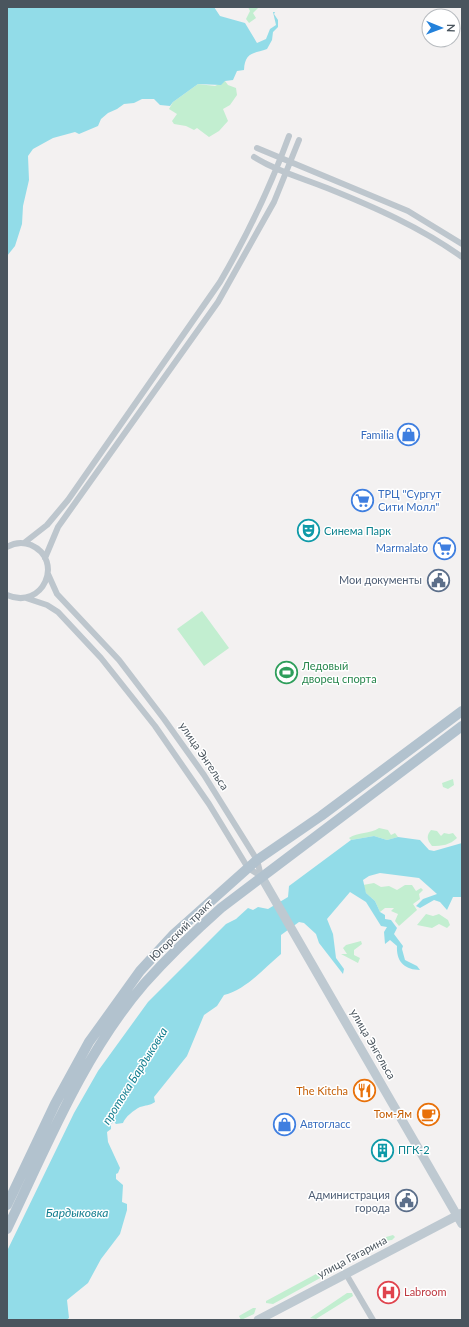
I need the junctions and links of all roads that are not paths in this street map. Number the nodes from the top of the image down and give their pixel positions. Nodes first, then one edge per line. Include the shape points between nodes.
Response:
1 (289, 136) dead end
2 (299, 140) dead end
3 (257, 148) dead end
4 (254, 157) dead end
5 (281, 158) junction
6 (291, 162) junction
7 (277, 169) junction
8 (287, 172) junction
9 (462, 244) edge
10 (462, 256) edge
11 (24, 543) junction
12 (7, 547) edge
13 (45, 558) junction
14 (48, 574) junction
15 (7, 595) edge
16 (26, 598) junction
17 (115, 656) junction
18 (107, 666) junction
19 (462, 711) edge
20 (462, 726) edge
21 (257, 860) junction
22 (248, 868) junction
23 (261, 876) junction
24 (7, 1205) edge
25 (460, 1218) edge
26 (7, 1229) edge
27 (346, 1274) junction
28 (258, 1320) edge
29 (373, 1320) edge

1 - 5 street
2 - 6 street
3 - 5 street
4 - 7 street
5 - 6 street
5 - 7 street
6 - 8 street
6 - 9 street via 408,211
7 - 8 street
7 - 11 street via 241,245 195,320 68,500 47,525
8 - 10 street via 403,221
8 - 13 street via 268,215 218,302 58,527
11 - 12 street
11 - 13 street via 37,549
13 - 14 street, улица Энгельса
14 - 16 street via 42,587
14 - 17 street, улица Энгельса via 57,594
15 - 16 street, улица Энгельса
16 - 18 street, улица Энгельса via 44,603 58,612
17 - 18 street
17 - 21 street, улица Энгельса via 204,775
18 - 22 street, улица Энгельса via 185,769
19 - 21 main road, Югорский тракт
20 - 23 main road, Югорский тракт
21 - 22 main road, Югорский тракт
21 - 23 street, улица Энгельса
22 - 23 street, улица Энгельса
22 - 24 main road, Югорский тракт via 174,934 140,971 116,1003 70,1074
23 - 25 main road, улица Энгельса
23 - 26 main road, Югорский тракт via 192,934 144,984 119,1017 79,1081
25 - 27 main road, улица Гагарина
27 - 28 main road, улица Гагарина
27 - 29 street

